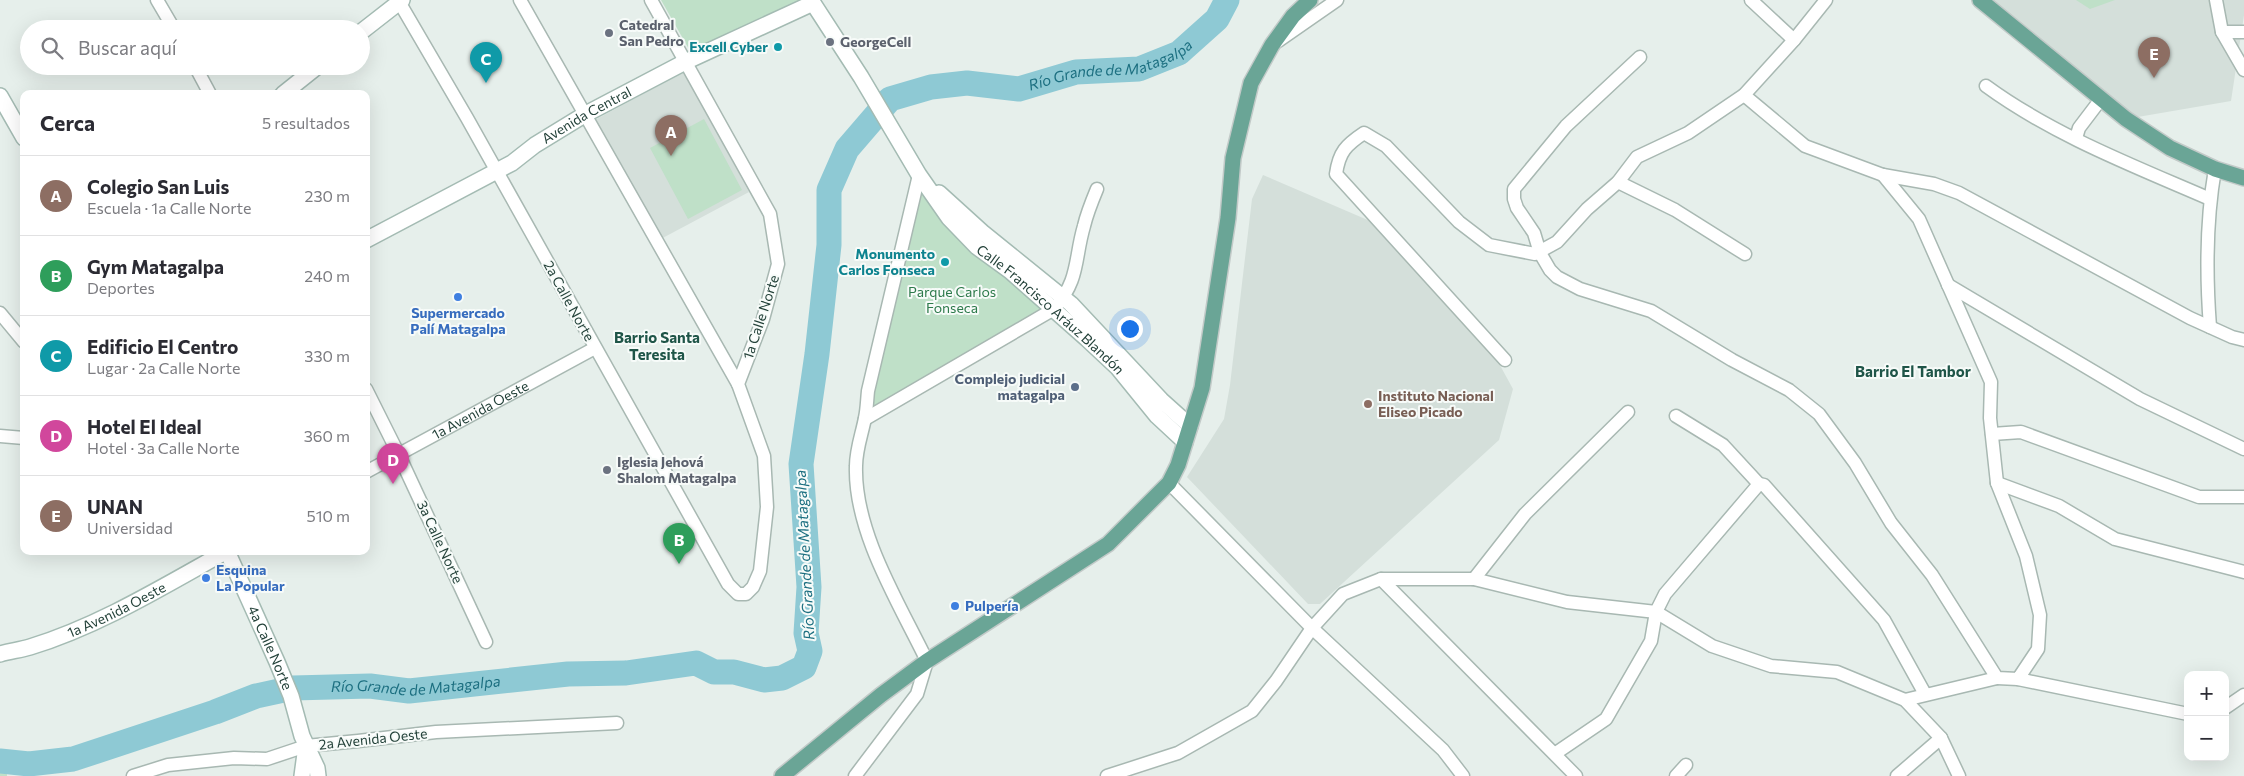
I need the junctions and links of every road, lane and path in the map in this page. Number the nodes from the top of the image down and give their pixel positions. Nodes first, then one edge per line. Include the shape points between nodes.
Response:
1 (157, 0) edge
2 (520, 0) edge
3 (651, 0) edge
4 (1310, 0) edge
5 (1337, 0) edge
6 (1751, 0) edge
7 (1826, 0) edge
8 (1980, 0) edge
9 (2216, 0) edge
10 (399, 1) edge
11 (814, 1) edge
12 (169, 20) edge
13 (370, 25) edge
14 (2222, 32) junction
15 (2244, 32) edge
16 (1794, 40) junction
17 (1272, 45) junction
18 (1640, 57) dead end
19 (685, 62) junction
20 (2244, 70) edge
21 (200, 75) edge
22 (307, 75) edge
23 (1986, 86) dead end
24 (208, 90) edge
25 (288, 90) edge
26 (1744, 95) junction
27 (0, 96) edge
28 (2101, 99) junction
29 (584, 115) junction
30 (20, 131) edge
31 (2076, 138) junction
32 (2215, 169) junction
33 (496, 171) junction
34 (920, 175) junction
35 (1883, 176) junction
36 (2244, 178) edge
37 (1618, 182) junction
38 (1097, 189) dead end
39 (2210, 199) junction
40 (370, 238) edge
41 (1540, 253) junction
42 (1745, 254) dead end
43 (1948, 285) junction
44 (1059, 303) junction
45 (0, 313) edge
46 (2210, 328) junction
47 (20, 337) edge
48 (2244, 340) edge
49 (595, 348) junction
50 (1505, 360) dead end
51 (738, 384) junction
52 (370, 398) edge
53 (1628, 412) dead end
54 (1676, 416) dead end
55 (865, 419) junction
56 (1190, 426) junction
57 (1992, 434) junction
58 (0, 436) edge
59 (20, 438) edge
60 (1185, 442) junction
61 (2244, 449) edge
62 (398, 453) junction
63 (370, 470) edge
64 (1169, 483) junction
65 (1758, 484) junction
66 (1997, 484) junction
67 (2244, 496) edge
68 (220, 555) edge
69 (229, 555) edge
70 (2244, 572) edge
71 (1381, 579) junction
72 (1474, 579) junction
73 (1656, 612) junction
74 (1312, 628) junction
75 (486, 642) dead end
76 (0, 654) edge
77 (927, 661) junction
78 (1997, 678) junction
79 (2018, 679) junction
80 (1925, 694) junction
81 (2244, 694) edge
82 (1906, 700) junction
83 (2229, 705) edge
84 (2184, 713) edge
85 (617, 723) dead end
86 (1940, 738) junction
87 (304, 741) junction
88 (1556, 753) junction
89 (1686, 765) dead end
90 (133, 776) edge
91 (302, 776) edge
92 (318, 776) edge
93 (782, 776) edge
94 (854, 776) edge
95 (1107, 776) edge
96 (1463, 776) edge
97 (1576, 776) edge
98 (1676, 776) edge
99 (1897, 776) edge
100 (1959, 776) edge

1 - 12 street
2 - 29 street
3 - 19 street, 1a Calle Norte
4 - 17 main road via 1293,16
5 - 17 street
6 - 16 street
7 - 16 street
8 - 28 main road
9 - 14 street
10 - 13 street
10 - 33 street, 2a Calle Norte
11 - 19 street, Avenida Central
11 - 34 street, Calle Francisco Aráuz Blandón
14 - 15 street
14 - 20 street
16 - 26 street
17 - 56 main road via 1251,83 1233,158 1228,218 1205,374
18 - 41 street via 1566,126 1514,189 1517,208 1534,234
19 - 29 street, Avenida Central
19 - 51 street, 1a Calle Norte via 770,214 778,264 763,320
21 - 24 street
22 - 25 street
23 - 31 street via 2035,118
26 - 35 street via 1805,146
26 - 37 street via 1688,133 1637,157
27 - 30 street
28 - 31 street via 2079,128
28 - 32 main road via 2170,148
29 - 33 street, Avenida Central
29 - 51 street
31 - 39 street
32 - 36 main road
32 - 39 street
33 - 40 street, Avenida Central
33 - 49 street, 2a Calle Norte
34 - 44 street, Calle Francisco Aráuz Blandón
34 - 55 street via 868,391
35 - 43 street via 1919,220
35 - 46 street via 1934,184 1959,193
37 - 41 street via 1558,242
37 - 42 street via 1675,210
38 - 44 street via 1084,226 1074,280
39 - 46 street via 2207,292
41 - 50 street via 1489,245 1459,222 1386,146 1364,133 1349,143 1338,159 1336,174
41 - 78 street via 1557,277 1580,289 1651,311 1789,390 1819,414 1891,523 1932,575
43 - 57 street via 1991,382
43 - 61 street via 2140,399
44 - 55 street
44 - 56 street, Calle Francisco Aráuz Blandón
44 - 60 street, Calle Francisco Aráuz Blandón via 1157,416
45 - 47 street
46 - 48 street
49 - 51 street, 2a Calle Norte via 728,584 738,594 746,594 760,571 767,507 764,456
49 - 62 street, 1a Avenida Oeste
52 - 62 street, 3a Calle Norte
53 - 72 street via 1525,514
54 - 65 street via 1722,445
55 - 77 street via 858,442 856,467 859,506 880,562
56 - 60 main road
57 - 66 street
57 - 67 street via 2021,432 2199,497
58 - 59 street
60 - 64 main road
62 - 63 street, 1a Avenida Oeste
62 - 75 street, 3a Calle Norte
64 - 74 street
64 - 77 main road via 1108,544
65 - 73 street via 1665,594
65 - 80 street via 1764,485 1884,620
66 - 70 street via 2059,506 2115,539
66 - 79 street via 2026,556 2040,615 2038,649
68 - 76 street, 1a Avenida Oeste via 82,627 29,648
69 - 87 street, 4a Calle Norte via 291,696
71 - 72 street
71 - 74 street via 1343,594
71 - 88 street
72 - 73 street via 1567,602
73 - 82 street via 1712,646 1771,666 1837,672
73 - 88 street via 1651,641 1606,719
74 - 95 street via 1252,711 1178,753
74 - 96 street via 1444,750
77 - 93 main road
77 - 94 street via 917,694
78 - 79 street
78 - 80 street
79 - 84 street
80 - 82 street
81 - 83 street
82 - 86 street
85 - 87 street, 2a Avenida Oeste
86 - 99 street
86 - 100 street
87 - 90 street, 2a Avenida Oeste via 267,759 234,758 168,765
87 - 91 street, 4a Calle Norte
87 - 92 street, 4a Calle Norte
88 - 97 street
89 - 98 street

